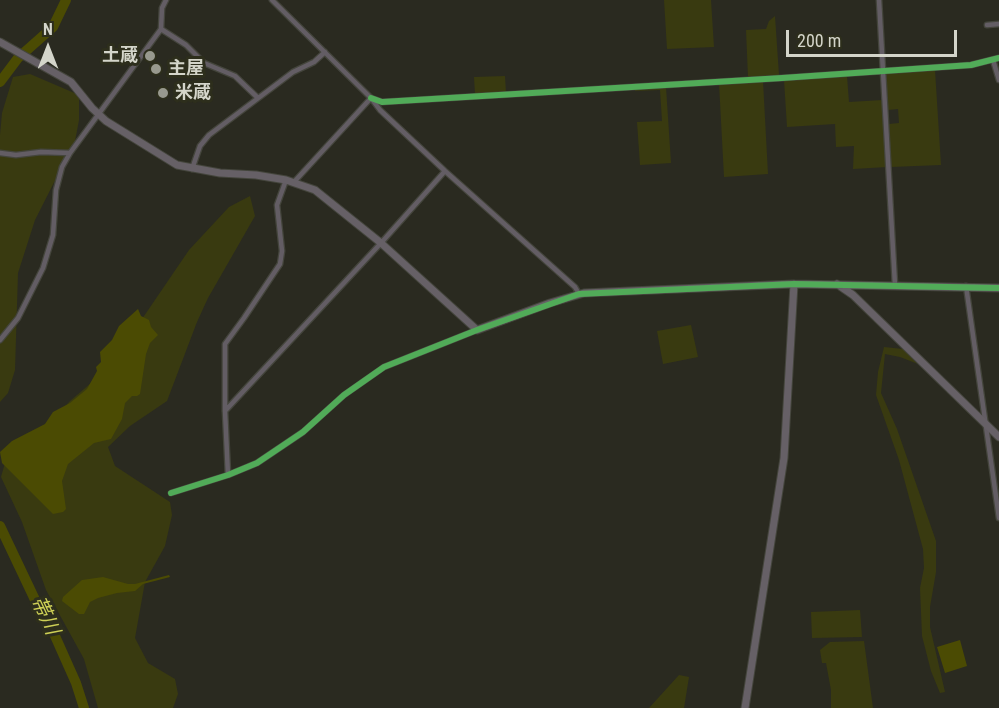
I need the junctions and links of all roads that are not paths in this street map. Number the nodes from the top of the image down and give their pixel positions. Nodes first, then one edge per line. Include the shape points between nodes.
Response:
1 (166, 0) edge
2 (272, 0) edge
3 (879, 0) edge
4 (999, 24) edge
5 (987, 25) dead end
6 (161, 29) junction
7 (0, 42) edge
8 (325, 52) junction
9 (999, 58) edge
10 (993, 60) junction
11 (884, 71) junction
12 (999, 80) edge
13 (258, 98) junction
14 (371, 98) junction
15 (98, 114) junction
16 (0, 153) edge
17 (70, 153) junction
18 (192, 169) junction
19 (445, 171) junction
20 (286, 180) junction
21 (294, 182) junction
22 (381, 243) junction
23 (794, 284) junction
24 (837, 284) junction
25 (895, 285) junction
26 (966, 286) junction
27 (999, 288) edge
28 (579, 294) junction
29 (477, 330) junction
30 (0, 340) edge
31 (225, 411) junction
32 (986, 423) junction
33 (999, 437) edge
34 (228, 475) junction
35 (171, 493) dead end
36 (999, 518) edge
37 (745, 708) edge

1 - 6 street
2 - 8 street
3 - 11 street
4 - 5 street
6 - 13 street via 204,63 235,76
6 - 15 street
7 - 15 street via 72,82
8 - 13 street
8 - 14 street
9 - 10 street
10 - 11 street
10 - 12 street
11 - 14 street via 382,102
11 - 25 street
13 - 18 street via 209,135 200,146
14 - 19 street
14 - 21 street
15 - 17 street
15 - 18 street via 177,165
16 - 17 street
17 - 30 street via 58,178 53,235 43,268 18,318
18 - 20 street
19 - 22 street
19 - 28 street
20 - 21 street
20 - 31 street via 277,205 280,264 225,344
21 - 22 street via 315,190
22 - 29 street
22 - 31 street
23 - 24 street
23 - 28 street
23 - 37 street via 784,458
24 - 25 street
24 - 32 street
25 - 26 street
26 - 27 street
26 - 32 street
28 - 29 street
29 - 34 street via 384,367 257,464
31 - 34 street
32 - 33 street
32 - 36 street
34 - 35 street

